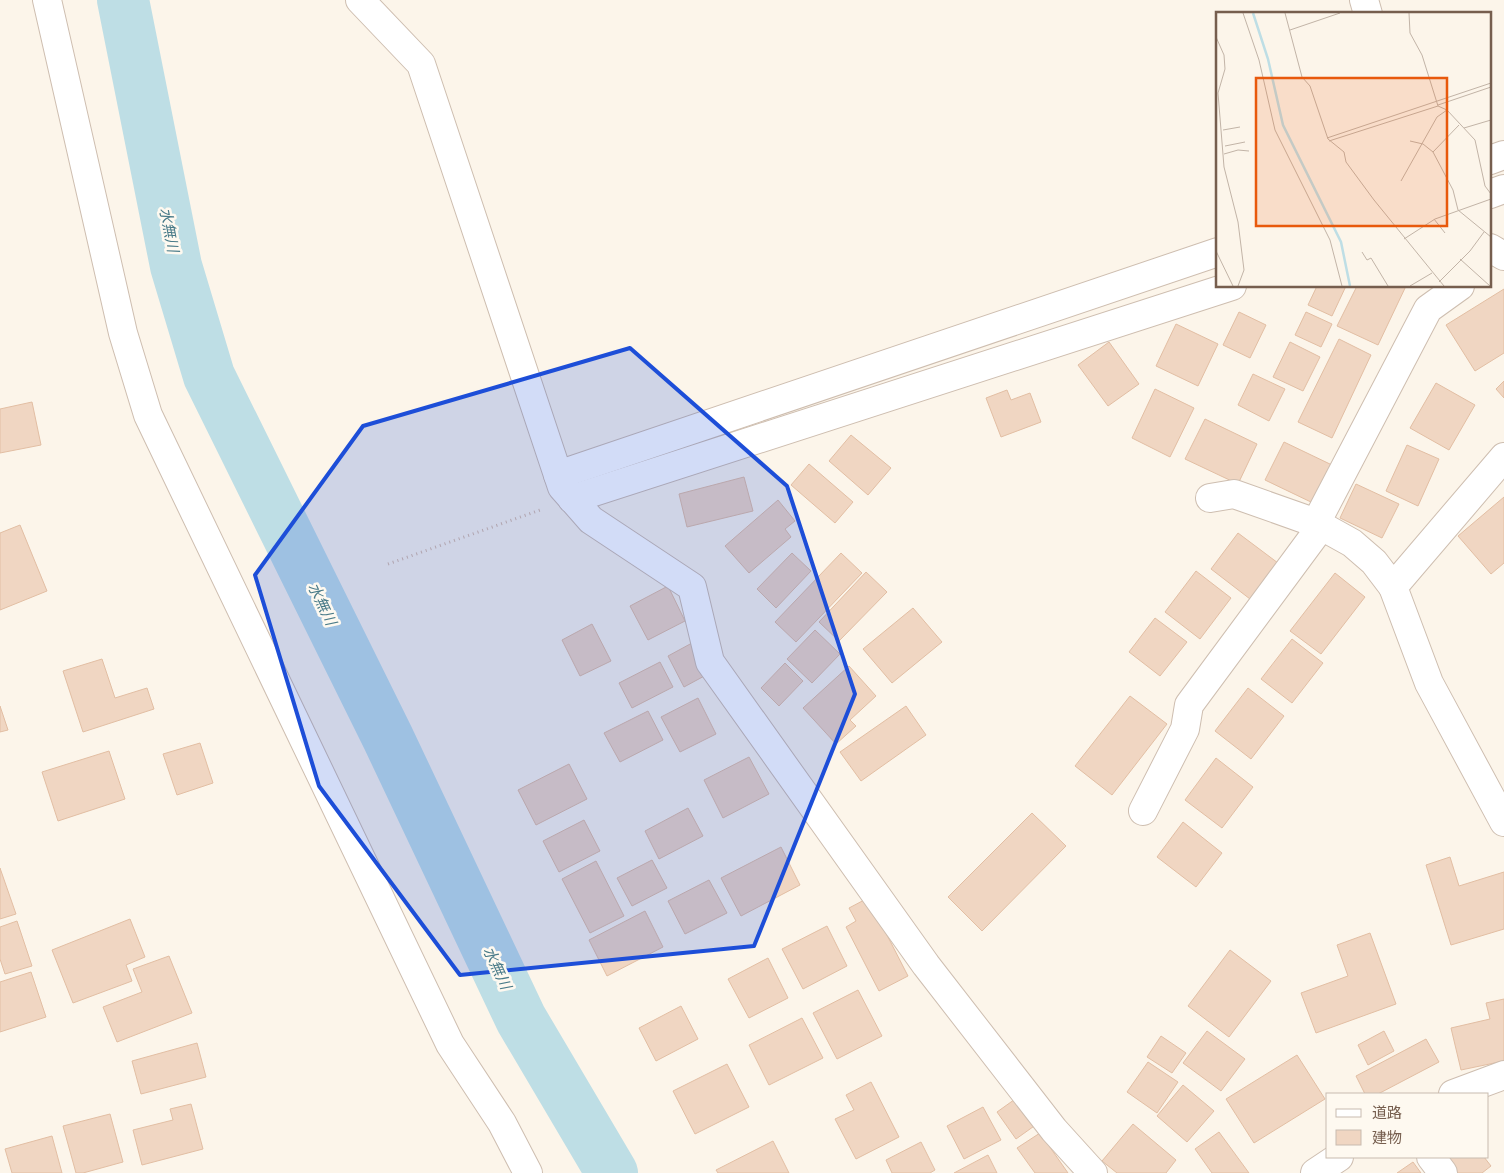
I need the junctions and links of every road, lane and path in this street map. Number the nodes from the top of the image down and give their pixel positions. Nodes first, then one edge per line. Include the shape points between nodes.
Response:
1 (47, 0) edge
2 (360, 0) edge
3 (1216, 253) edge
4 (1226, 288) edge
5 (1457, 288) edge
6 (1504, 457) edge
7 (558, 475) junction
8 (1210, 498) dead end
9 (572, 499) junction
10 (1316, 524) junction
11 (388, 564) dead end
12 (1393, 587) junction
13 (1143, 811) dead end
14 (1504, 822) edge
15 (1504, 1075) edge
16 (1456, 1093) edge
17 (1338, 1158) edge
18 (1432, 1158) edge
19 (528, 1173) edge
20 (1093, 1173) edge
21 (1315, 1173) edge
22 (1443, 1173) edge

1 - 19 street via 123,333 148,415 450,1044 502,1123
2 - 7 street via 421,64
3 - 7 street
4 - 9 street
5 - 10 street via 1428,309
6 - 12 street
7 - 9 street via 562,488
8 - 10 street via 1234,494
9 - 11 path
9 - 20 street via 591,520 692,587 710,662 926,965 1054,1130
10 - 12 street via 1352,543 1374,562
10 - 13 street via 1314,536 1189,705 1185,729
12 - 14 street via 1429,683
15 - 16 street
17 - 21 street
18 - 22 street

